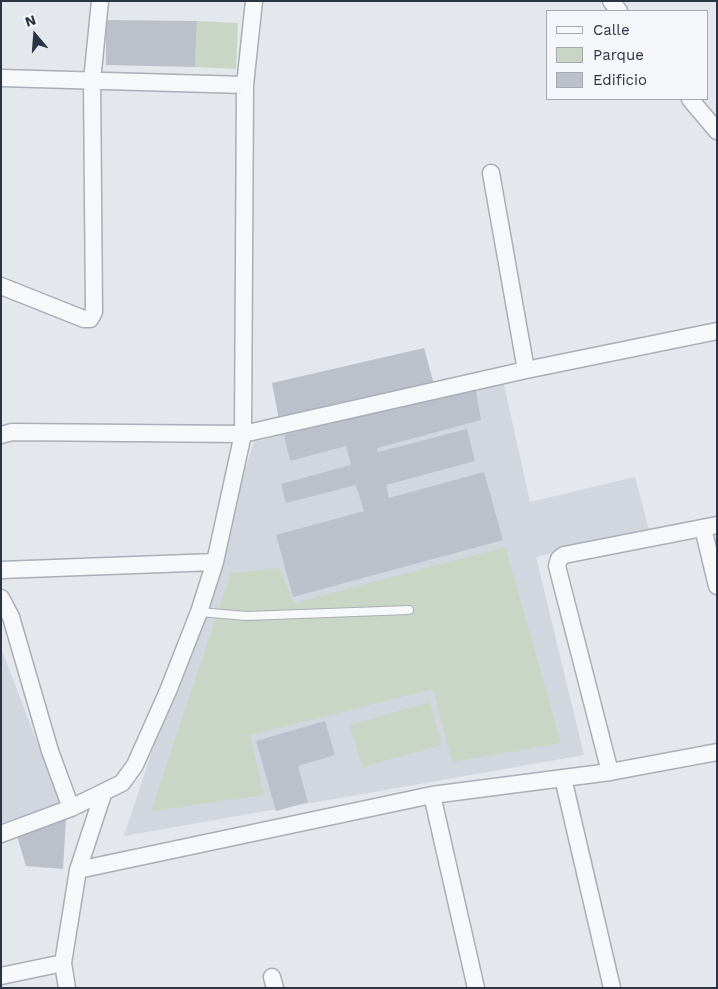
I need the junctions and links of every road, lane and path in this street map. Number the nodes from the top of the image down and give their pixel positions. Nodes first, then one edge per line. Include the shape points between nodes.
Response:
1 (100, 1) edge
2 (254, 1) edge
3 (1, 78) edge
4 (92, 81) junction
5 (245, 85) junction
6 (691, 100) edge
7 (717, 131) edge
8 (491, 173) dead end
9 (1, 286) edge
10 (717, 331) edge
11 (526, 370) junction
12 (242, 434) junction
13 (1, 435) edge
14 (710, 527) edge
15 (215, 562) junction
16 (1, 570) edge
17 (717, 586) edge
18 (1, 598) edge
19 (408, 610) dead end
20 (199, 612) junction
21 (717, 752) edge
22 (610, 772) junction
23 (564, 778) junction
24 (103, 794) junction
25 (432, 795) junction
26 (71, 808) junction
27 (1, 834) edge
28 (78, 870) junction
29 (63, 963) junction
30 (1, 976) edge
31 (67, 988) edge
32 (476, 988) edge
33 (612, 988) edge

1 - 4 street
2 - 5 street
3 - 4 street
4 - 5 street
4 - 9 street via 94,312 90,319 84,319
5 - 12 street
6 - 7 street
8 - 11 street
10 - 11 street
11 - 12 street
12 - 13 street via 12,432
12 - 15 street
14 - 17 street
14 - 22 street via 564,555 559,559 557,566
15 - 16 street
15 - 20 street
18 - 26 street via 11,616 50,751
19 - 20 lane via 246,616
20 - 24 street via 135,765 122,783
21 - 22 street
22 - 23 street
23 - 25 street
23 - 33 street
24 - 26 street
24 - 28 street
25 - 28 street
25 - 32 street
26 - 27 street
28 - 29 street
29 - 30 street
29 - 31 street

